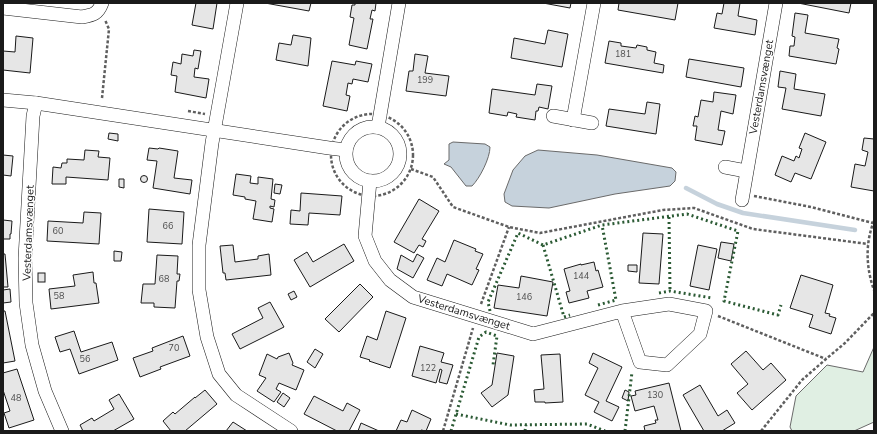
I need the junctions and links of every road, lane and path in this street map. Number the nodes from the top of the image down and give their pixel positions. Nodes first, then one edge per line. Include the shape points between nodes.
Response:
1 (237, 3) edge
2 (399, 3) edge
3 (594, 3) edge
4 (776, 3) edge
5 (100, 7) edge
6 (3, 8) edge
7 (102, 98) dead end
8 (3, 100) edge
9 (36, 102) junction
10 (553, 116) dead end
11 (379, 120) junction
12 (573, 120) junction
13 (592, 123) dead end
14 (214, 131) junction
15 (332, 148) junction
16 (346, 150) junction
17 (725, 167) dead end
18 (411, 169) junction
19 (746, 171) junction
20 (370, 180) junction
21 (369, 196) junction
22 (742, 197) joint
23 (873, 222) edge
24 (868, 244) junction
25 (874, 290) edge
26 (622, 311) junction
27 (706, 311) junction
28 (874, 313) edge
29 (826, 359) junction
30 (62, 431) edge
31 (291, 431) edge
32 (761, 431) edge

1 - 14 street
2 - 11 street
3 - 12 street
4 - 19 street, Vesterdamsvænget
5 - 6 street via 93,15 82,17
5 - 7 path via 109,29
8 - 9 street
9 - 14 street
9 - 30 street, Vesterdamsvænget via 25,258 26,303 32,345 45,391
10 - 12 street
11 - 15 path via 367,114 349,120 336,135
11 - 16 street via 357,131 350,139
11 - 18 path via 389,117 408,134 414,151
11 - 20 street via 396,140 400,151 398,163 392,173 382,179
12 - 13 street
14 - 15 street
14 - 31 street via 198,245 199,290 207,337 219,374 236,395
15 - 16 street
15 - 21 path via 332,164 339,180 352,191
16 - 20 street via 346,158 352,170 362,178
17 - 19 street
18 - 21 path via 395,190 383,195
18 - 24 path via 433,177 453,207 509,227 540,233 663,210 694,208 753,229
19 - 22 street, Vesterdamsvænget
20 - 21 street, Vesterdamsvænget
21 - 26 street, Vesterdamsvænget via 365,236 375,261 390,280 413,297 533,334
22 - 23 path via 811,207
23 - 24 path
24 - 25 path via 868,266
26 - 27 street, Vesterdamsvænget via 669,304
26 - 27 street via 640,362 667,365 700,334
27 - 29 path
28 - 29 path via 845,344
29 - 32 path via 802,380

